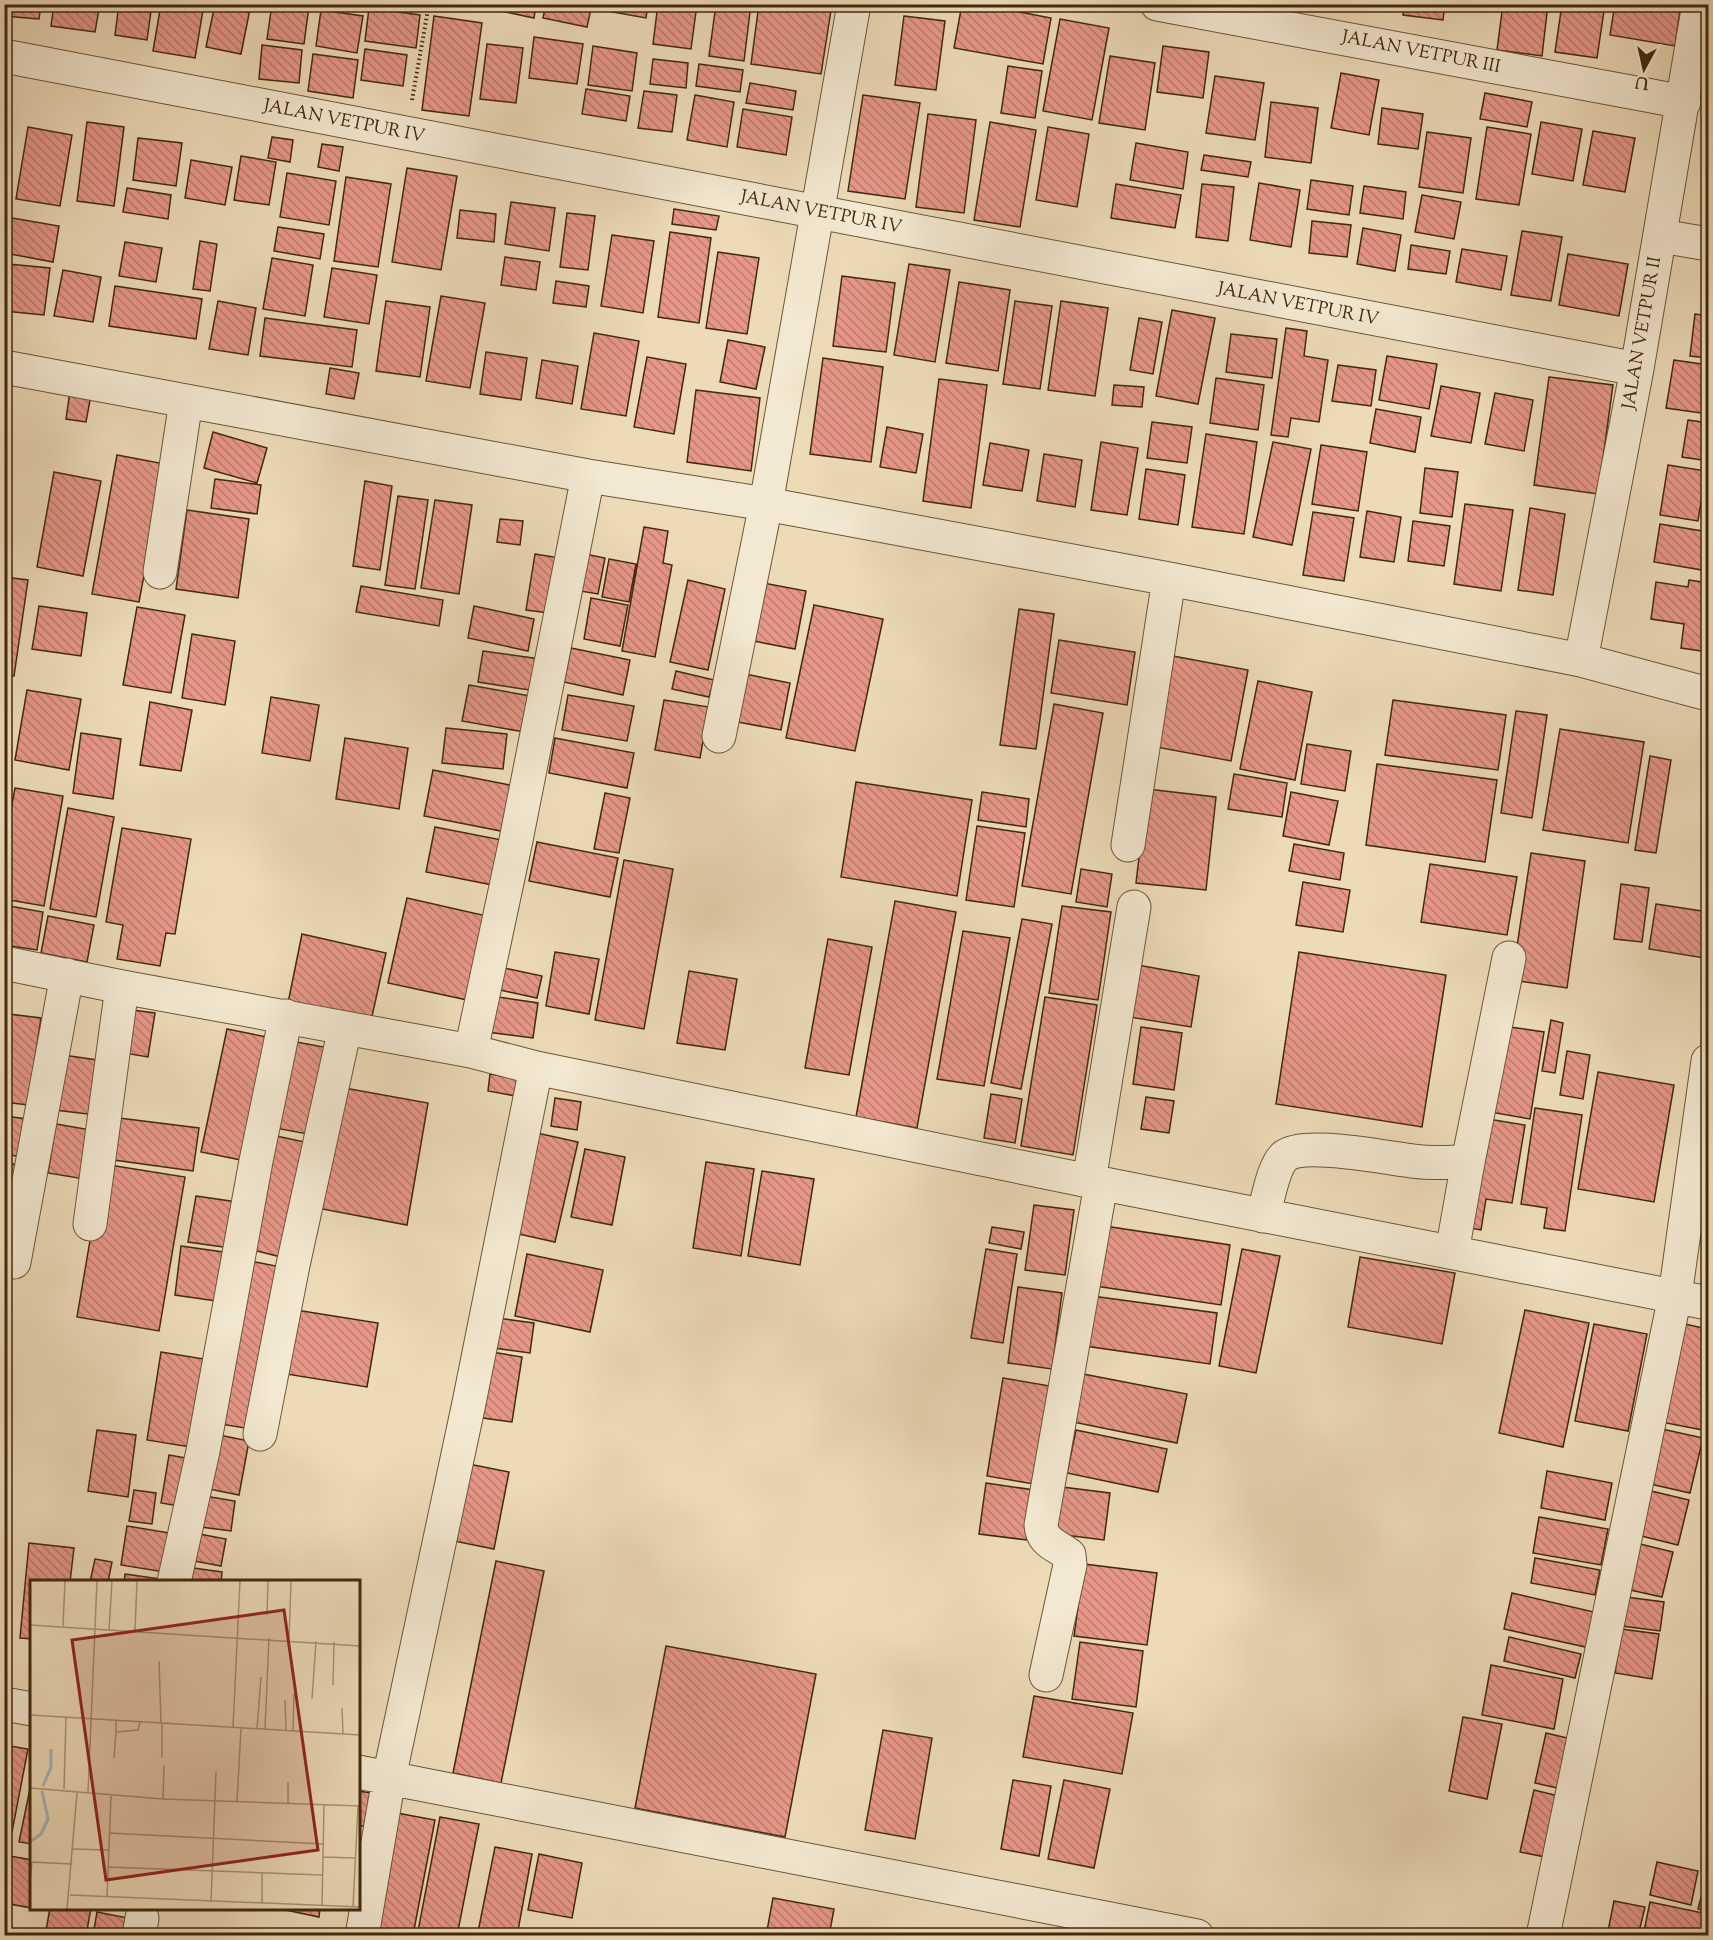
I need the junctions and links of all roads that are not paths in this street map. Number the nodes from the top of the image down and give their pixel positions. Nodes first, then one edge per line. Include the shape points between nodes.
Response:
1 (854, 4) edge
2 (1157, 4) edge
3 (1699, 4) edge
4 (4, 56) edge
5 (1684, 102) junction
6 (816, 212) junction
7 (1661, 236) junction
8 (1708, 244) edge
9 (4, 367) edge
10 (1637, 369) junction
11 (186, 402) junction
12 (588, 476) junction
13 (766, 504) junction
14 (160, 572) dead end
15 (1169, 579) junction
16 (1581, 660) junction
17 (1708, 694) edge
18 (719, 736) dead end
19 (1128, 845) dead end
20 (1134, 907) dead end
21 (1509, 958) dead end
22 (4, 963) edge
23 (67, 975) junction
24 (122, 987) junction
25 (286, 1016) junction
26 (345, 1028) junction
27 (471, 1051) junction
28 (1708, 1061) edge
29 (536, 1068) junction
30 (1468, 1162) junction
31 (1095, 1182) junction
32 (1263, 1216) junction
33 (90, 1224) dead end
34 (1452, 1252) junction
35 (14, 1262) dead end
36 (1675, 1296) junction
37 (1708, 1303) edge
38 (260, 1434) dead end
39 (174, 1580) edge
40 (1046, 1675) dead end
41 (4, 1704) edge
42 (30, 1709) edge
43 (374, 1775) edge
44 (362, 1935) edge
45 (1197, 1935) edge
46 (1543, 1935) edge

1 - 6 street
2 - 5 street, JALAN VETPUR III
3 - 5 street, JALAN VETPUR II
4 - 6 street, JALAN VETPUR IV
5 - 7 street, JALAN VETPUR II
6 - 10 street, JALAN VETPUR IV
6 - 13 street
7 - 8 street
7 - 10 street, JALAN VETPUR II
9 - 11 street
10 - 16 street, JALAN VETPUR II
11 - 12 street
11 - 14 street
12 - 13 street
12 - 27 street
13 - 15 street
13 - 18 street
15 - 16 street
15 - 19 street
16 - 17 street
20 - 31 street
21 - 30 street
22 - 23 street
23 - 24 street
23 - 35 street
24 - 25 street
24 - 33 street
25 - 26 street
25 - 39 street via 203,1451
26 - 27 street
26 - 38 street
27 - 29 street
28 - 36 street
29 - 31 street
29 - 43 street via 469,1403
30 - 32 street via 1423,1162 1335,1151 1293,1152 1280,1161
30 - 34 street
31 - 32 street
31 - 40 street via 1041,1525 1042,1535 1069,1555 1071,1565
32 - 34 street
34 - 36 street
36 - 37 street
36 - 46 street
41 - 42 street
43 - 44 street
43 - 45 street

